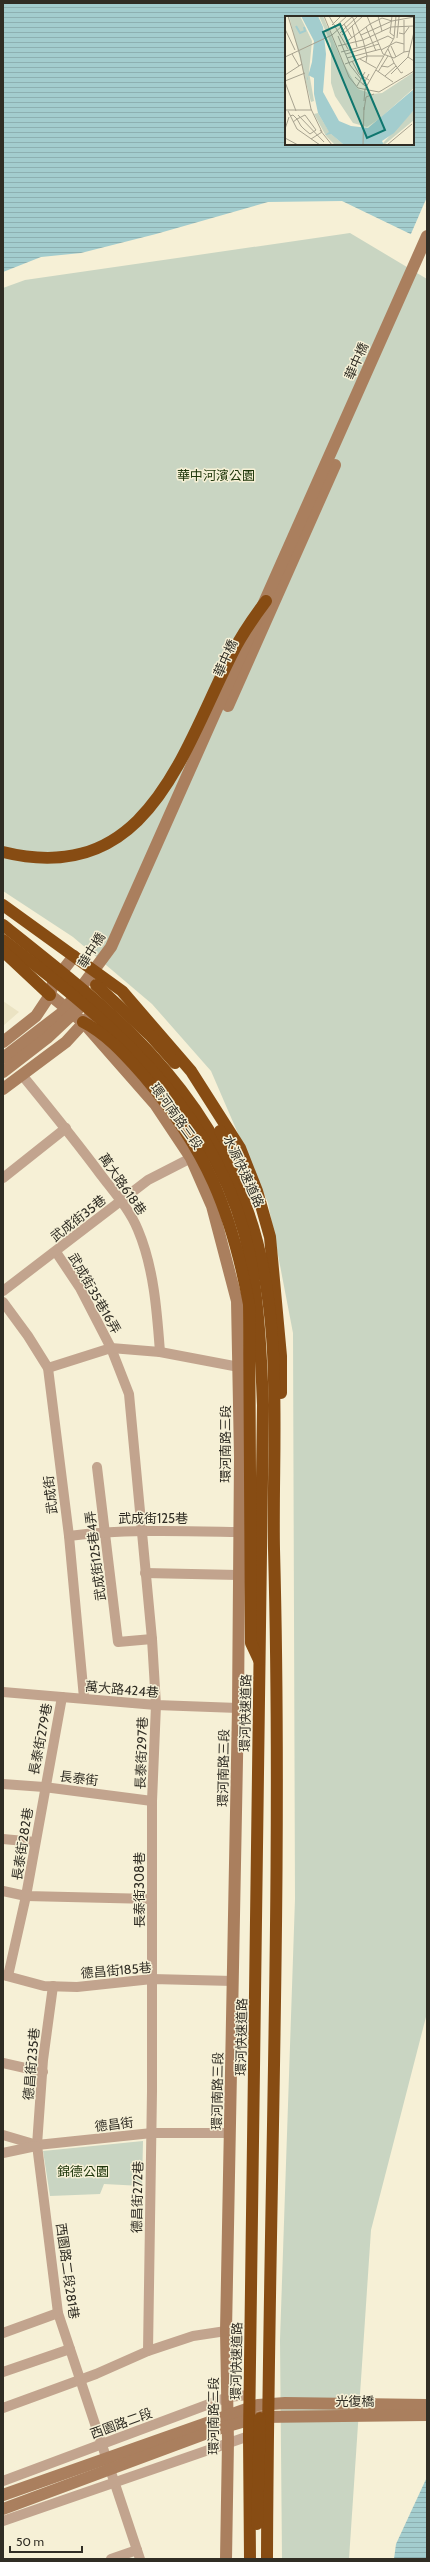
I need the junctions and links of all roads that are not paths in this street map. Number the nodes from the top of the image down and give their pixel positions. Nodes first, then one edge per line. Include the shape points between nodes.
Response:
1 (427, 236) edge
2 (427, 254) edge
3 (266, 601) junction
4 (3, 852) edge
5 (3, 858) edge
6 (49, 859) junction
7 (3, 905) edge
8 (3, 925) edge
9 (3, 940) edge
10 (3, 950) edge
11 (74, 956) junction
12 (96, 985) junction
13 (122, 990) junction
14 (50, 995) junction
15 (36, 1016) junction
16 (83, 1022) junction
17 (3, 1042) edge
18 (66, 1042) junction
19 (3, 1058) edge
20 (3, 1072) edge
21 (22, 1075) junction
22 (3, 1089) edge
23 (66, 1128) junction
24 (191, 1158) junction
25 (3, 1178) edge
26 (121, 1201) junction
27 (56, 1252) junction
28 (260, 1254) junction
29 (3, 1291) edge
30 (3, 1302) edge
31 (112, 1348) junction
32 (160, 1352) junction
33 (239, 1367) junction
34 (48, 1368) junction
35 (97, 1467) dead end
36 (268, 1516) junction
37 (142, 1531) junction
38 (105, 1532) junction
39 (238, 1532) junction
40 (69, 1536) junction
41 (145, 1573) junction
42 (238, 1575) junction
43 (152, 1639) junction
44 (260, 1663) junction
45 (278, 1664) junction
46 (3, 1692) edge
47 (62, 1697) junction
48 (84, 1698) junction
49 (156, 1705) junction
50 (238, 1708) junction
51 (3, 1784) edge
52 (44, 1787) junction
53 (152, 1801) junction
54 (3, 1839) edge
55 (35, 1842) junction
56 (3, 1891) edge
57 (26, 1896) junction
58 (152, 1899) junction
59 (6, 1975) edge
60 (152, 1979) junction
61 (233, 1981) junction
62 (53, 1986) junction
63 (3, 2063) edge
64 (43, 2072) junction
65 (152, 2132) junction
66 (230, 2133) junction
67 (3, 2135) edge
68 (38, 2145) junction
69 (3, 2153) edge
70 (58, 2313) junction
71 (268, 2329) junction
72 (226, 2331) junction
73 (3, 2333) edge
74 (70, 2349) junction
75 (148, 2351) junction
76 (3, 2372) edge
77 (80, 2380) junction
78 (249, 2395) junction
79 (228, 2397) junction
80 (427, 2405) edge
81 (3, 2408) edge
82 (259, 2411) junction
83 (427, 2415) edge
84 (249, 2436) junction
85 (228, 2442) junction
86 (102, 2444) junction
87 (3, 2481) edge
88 (115, 2482) junction
89 (3, 2495) edge
90 (3, 2509) edge
91 (3, 2521) edge
92 (138, 2554) edge
93 (110, 2559) edge
94 (226, 2559) edge
95 (250, 2559) edge
96 (256, 2559) edge
97 (267, 2559) edge

1 - 3 main road, 華中橋
2 - 12 main road, 華中橋 via 275,603 121,946
3 - 6 highway via 233,650 173,774 154,805 125,832 110,842 94,849
3 - 19 main road, 華中橋 via 111,947 63,1012
4 - 6 highway
5 - 6 highway
7 - 11 highway
8 - 28 highway, 水源快速道路 via 91,994 138,1038 174,1078 202,1119 229,1166 249,1214
9 - 36 highway, 水源快速道路 via 80,999 149,1065 186,1111 217,1165 241,1227 256,1300
10 - 14 highway
11 - 13 highway
11 - 14 main road via 53,983
12 - 20 main road, 華中橋 via 68,1020
12 - 28 highway via 150,1035 178,1066 198,1095 232,1152 257,1212
13 - 16 main road via 110,1004
13 - 45 highway via 191,1071 240,1148 257,1191 270,1237 281,1356 281,1592
14 - 15 main road
14 - 16 main road, 環河南路三段
15 - 17 main road
15 - 18 main road via 55,1014 68,1026
16 - 18 main road
16 - 24 main road, 環河南路三段 via 155,1104
16 - 44 highway via 97,1029 118,1048 162,1097 182,1125 201,1155 226,1211 240,1256 249,1304 250,1643
18 - 21 main road
21 - 22 main road
21 - 23 street, 萬大路618巷
23 - 25 street
23 - 26 street, 萬大路618巷
24 - 26 street, 武成街35巷 via 148,1180
24 - 33 main road, 環河南路三段 via 212,1206 227,1257 237,1301
26 - 27 street, 武成街35巷
26 - 32 street, 萬大路618巷 via 138,1230 146,1255 157,1312
27 - 29 street, 武成街35巷
27 - 31 street, 武成街35巷16弄 via 80,1288
28 - 36 highway, 水源快速道路 via 269,1310 274,1410
30 - 34 street, 武成街
31 - 32 street
31 - 34 street
31 - 37 street, 武成街35巷16弄 via 128,1394
32 - 33 street
33 - 39 main road, 環河南路三段
34 - 40 street, 武成街
35 - 38 street, 武成街125巷4弄
36 - 44 highway, 環河快速道路
36 - 45 highway
37 - 38 street, 武成街125巷
37 - 39 street, 武成街125巷
37 - 41 street, 長泰街297巷
38 - 40 street, 武成街125巷
38 - 43 street, 武成街125巷4弄 via 118,1642
39 - 42 main road, 環河南路三段
40 - 48 street, 武成街
41 - 42 street
41 - 43 street, 長泰街297巷
42 - 50 main road, 環河南路三段
43 - 49 street, 長泰街297巷
44 - 78 highway, 環河快速道路
45 - 71 highway
46 - 47 street, 萬大路424巷
47 - 48 street, 萬大路424巷
47 - 52 street, 長泰街279巷
48 - 49 street, 萬大路424巷
49 - 50 street, 萬大路424巷
49 - 53 street, 長泰街297巷
50 - 61 main road, 環河南路三段
51 - 52 street, 長泰街
52 - 53 street, 長泰街
52 - 55 street, 長泰街282巷
53 - 58 street, 長泰街308巷
54 - 55 street
55 - 57 street, 長泰街282巷
56 - 57 street
57 - 58 street
57 - 59 street, 長泰街282巷
58 - 60 street, 長泰街308巷
59 - 62 street, 德昌街185巷 via 44,1986
60 - 61 street, 德昌街185巷
60 - 62 street, 德昌街185巷 via 77,1987
60 - 65 street, 長泰街308巷
61 - 66 main road, 環河南路三段
62 - 64 street, 德昌街235巷
63 - 64 street
64 - 68 street, 德昌街235巷
65 - 66 street, 德昌街
65 - 68 street, 德昌街
65 - 75 street, 德昌街272巷
66 - 72 main road, 環河南路三段
67 - 68 street, 德昌街
68 - 69 street
68 - 70 street, 西園路二段281巷
70 - 73 street
70 - 74 street, 西園路二段281巷
71 - 96 highway via 258,2446
71 - 97 highway
72 - 75 street via 192,2336
72 - 79 main road, 環河南路三段
74 - 76 street
74 - 77 street, 西園路二段281巷
75 - 77 street
77 - 81 street
77 - 86 street, 西園路二段281巷
78 - 79 street, 西園路二段
78 - 84 highway, 環河快速道路
79 - 85 main road, 環河南路三段
79 - 86 street, 西園路二段
80 - 82 main road, 光復橋 via 286,2402
82 - 83 main road, 光復橋 via 283,2415
82 - 89 main road
82 - 90 main road via 221,2428
84 - 85 street
84 - 95 highway, 環河快速道路
85 - 88 street
85 - 94 main road, 環河南路三段
86 - 87 street, 西園路二段
86 - 88 street, 西園路二段281巷
88 - 91 street
88 - 92 street, 西園路二段281巷
92 - 93 street

